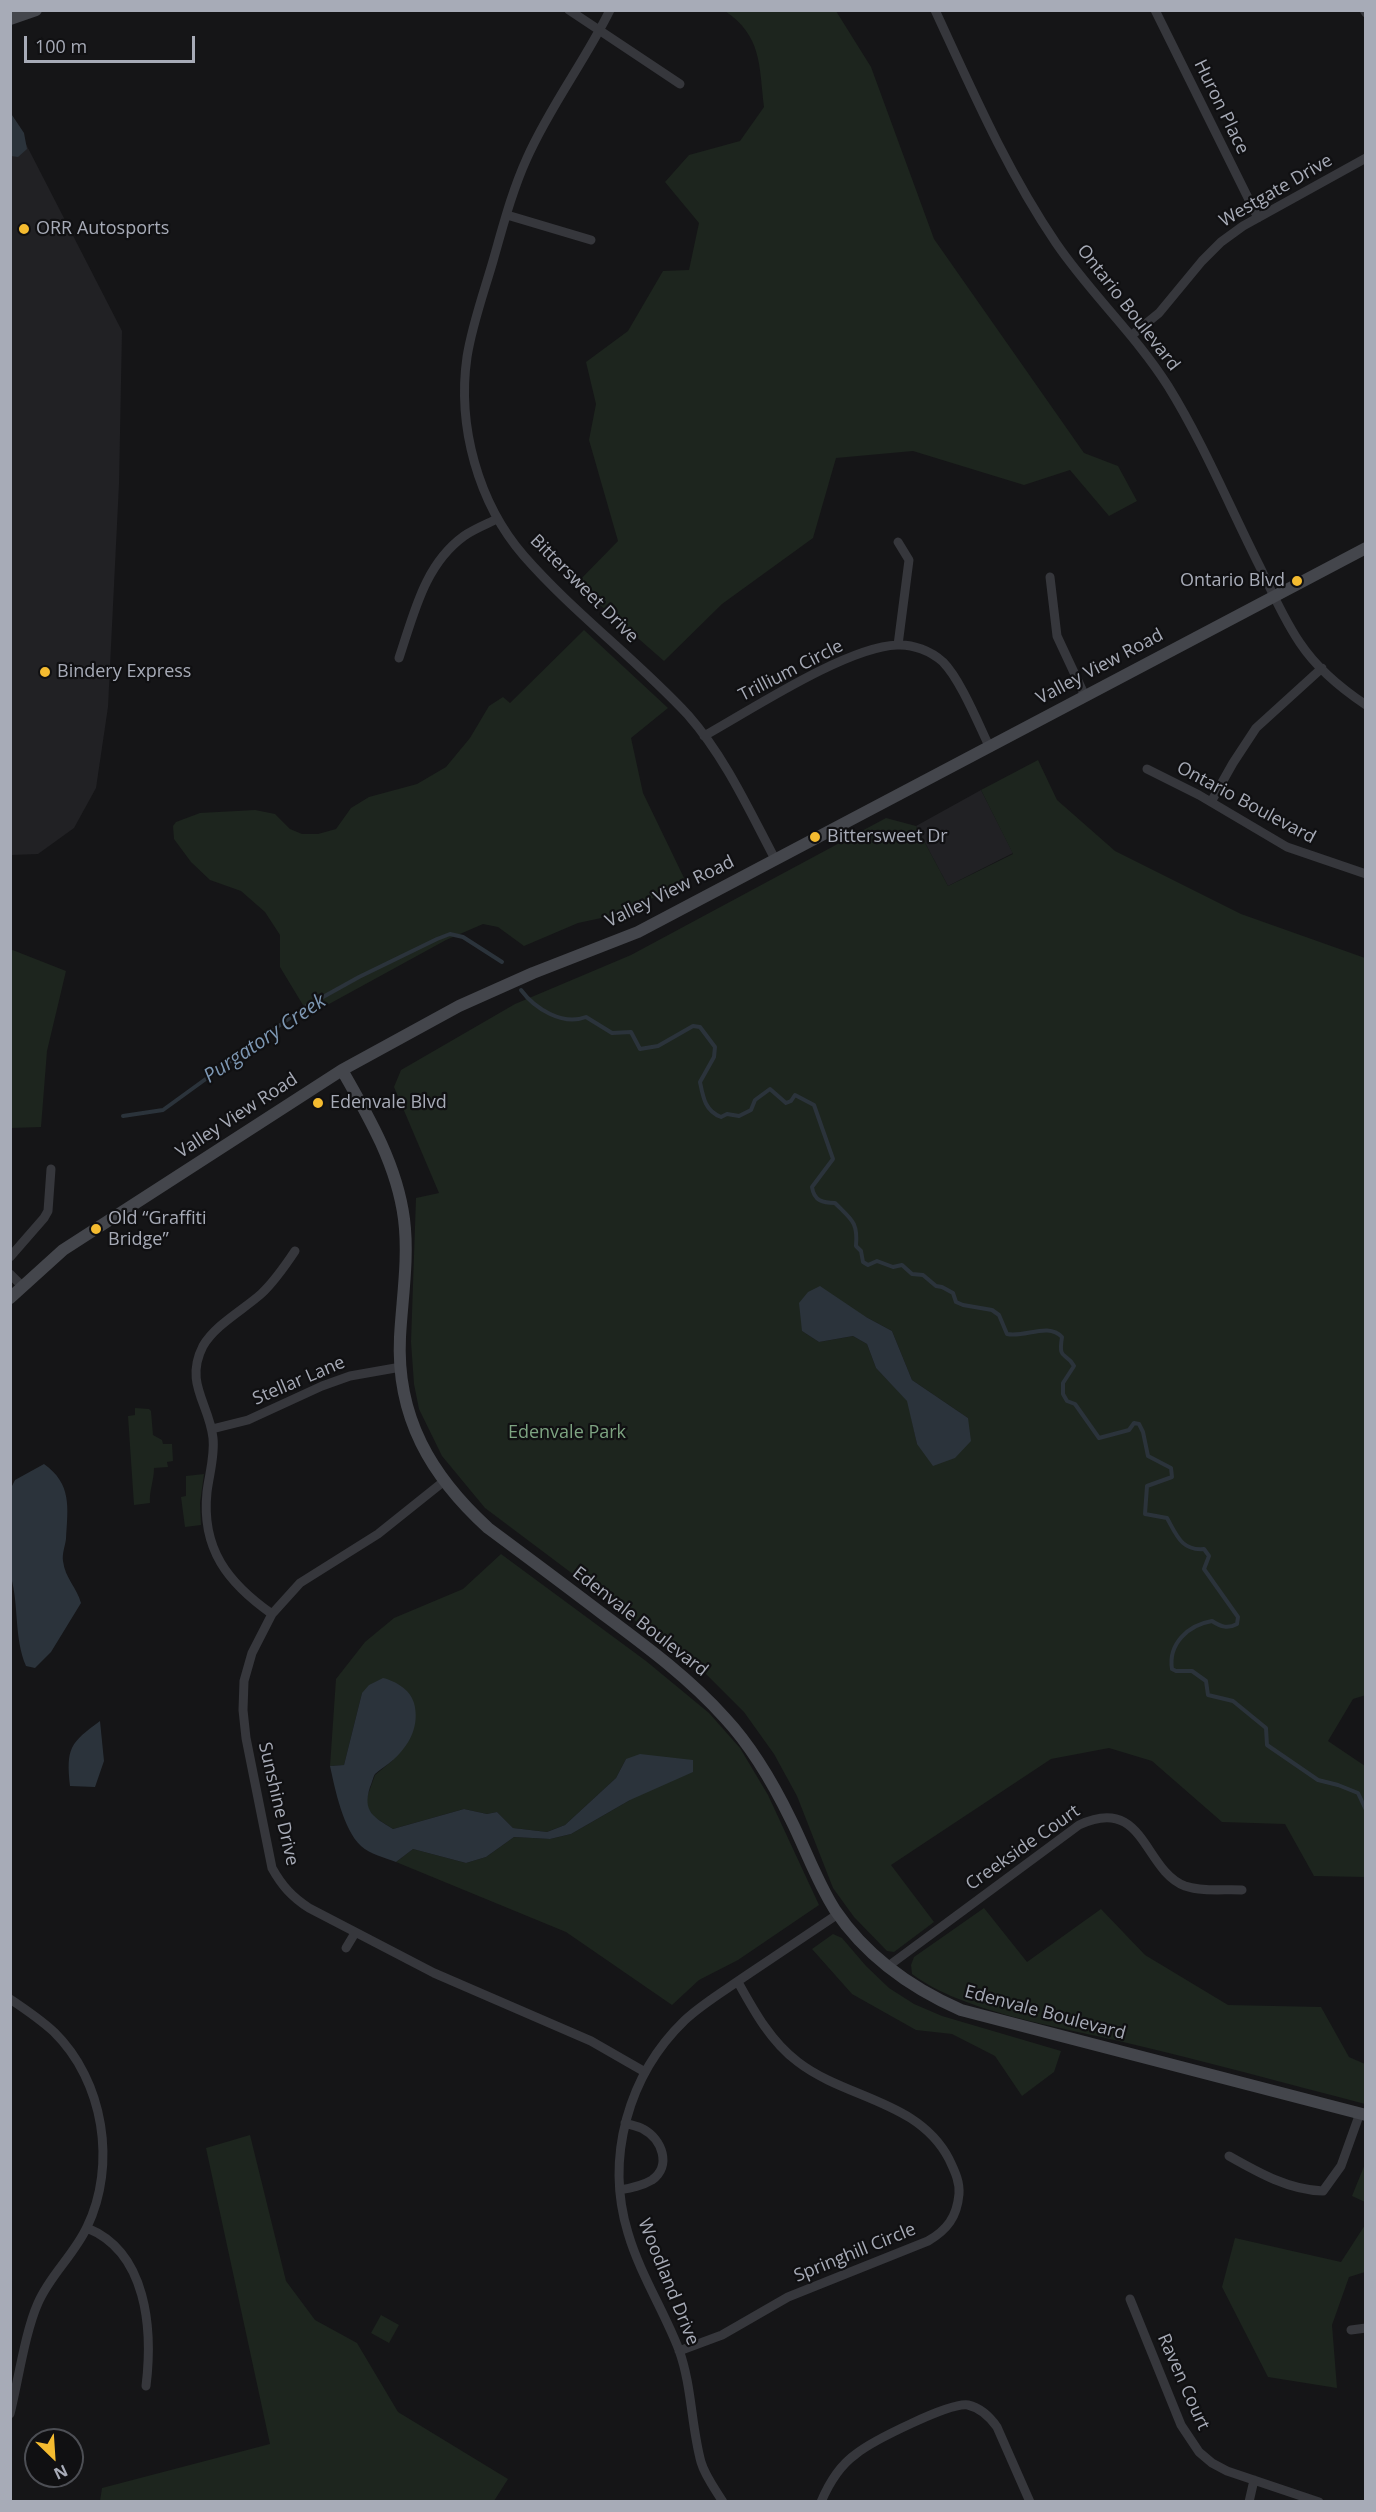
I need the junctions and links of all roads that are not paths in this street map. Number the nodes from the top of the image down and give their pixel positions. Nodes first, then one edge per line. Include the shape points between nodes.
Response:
1 (36, 10) edge
2 (568, 10) edge
3 (610, 10) edge
4 (935, 10) edge
5 (1155, 10) edge
6 (10, 19) edge
7 (599, 31) junction
8 (680, 84) dead end
9 (1365, 158) edge
10 (507, 215) junction
11 (1258, 218) junction
12 (591, 240) dead end
13 (1132, 335) junction
14 (497, 519) junction
15 (897, 542) dead end
16 (1365, 548) edge
17 (1050, 577) dead end
18 (1273, 595) junction
19 (898, 645) junction
20 (399, 658) dead end
21 (1322, 668) junction
22 (1085, 696) junction
23 (1365, 705) edge
24 (704, 736) junction
25 (989, 746) junction
26 (1147, 770) dead end
27 (1211, 802) junction
28 (775, 859) junction
29 (1365, 874) edge
30 (342, 1070) junction
31 (51, 1169) dead end
32 (295, 1251) dead end
33 (10, 1257) edge
34 (10, 1274) edge
35 (22, 1286) junction
36 (10, 1298) edge
37 (401, 1366) junction
38 (212, 1430) junction
39 (443, 1482) junction
40 (272, 1614) junction
41 (1242, 1890) dead end
42 (838, 1914) junction
43 (355, 1933) junction
44 (346, 1948) dead end
45 (887, 1968) junction
46 (738, 1982) junction
47 (10, 1999) edge
48 (645, 2072) junction
49 (1363, 2114) edge
50 (626, 2123) junction
51 (1229, 2156) dead end
52 (620, 2190) junction
53 (87, 2228) junction
54 (1130, 2298) dead end
55 (1365, 2328) edge
56 (1351, 2330) dead end
57 (679, 2351) junction
58 (146, 2386) dead end
59 (10, 2414) edge
60 (1254, 2480) junction
61 (723, 2502) edge
62 (821, 2502) edge
63 (1030, 2502) edge
64 (1249, 2502) edge
65 (1319, 2502) edge

1 - 6 street
2 - 7 street
3 - 7 street, Bittersweet Drive
4 - 13 street, Ontario Boulevard via 1024,192 1057,244
5 - 11 street, Huron Place
7 - 8 street
7 - 10 street, Bittersweet Drive via 527,157
9 - 11 street, Westgate Drive
10 - 12 street
10 - 14 street, Bittersweet Drive via 475,322 467,356 465,392 474,461
11 - 13 street, Westgate Drive via 1221,242 1159,313
13 - 18 street, Ontario Boulevard via 1189,424
14 - 20 street via 466,535 439,560 421,593
14 - 24 street, Bittersweet Drive via 523,555 658,685
15 - 19 street via 909,560
16 - 18 street, Valley View Road
17 - 22 street via 1057,636
18 - 21 street, Ontario Boulevard via 1300,644
18 - 22 street, Valley View Road
19 - 24 street, Trillium Circle via 838,663
19 - 25 street, Trillium Circle via 917,647 944,663
21 - 23 street, Ontario Boulevard
21 - 27 street via 1256,728
22 - 25 street, Valley View Road
24 - 28 street, Bittersweet Drive
25 - 28 street, Valley View Road
26 - 27 street, Ontario Boulevard
27 - 29 street, Ontario Boulevard via 1287,847
28 - 30 street, Valley View Road via 638,932 459,1006
30 - 35 street, Valley View Road via 63,1250
30 - 37 street, Edenvale Boulevard via 385,1151 398,1185 405,1223
31 - 33 street via 48,1211
32 - 38 street via 262,1293 214,1333 201,1350 196,1386
34 - 35 street
35 - 36 street, Valley View Road
37 - 38 street, Stellar Lane via 350,1376 249,1420
37 - 39 street, Edenvale Boulevard via 412,1421
38 - 40 street via 208,1532 225,1572 239,1589
39 - 40 street, Sunshine Drive via 378,1534 300,1583
39 - 42 street, Edenvale Boulevard via 488,1528 666,1661 726,1719 774,1785
40 - 43 street, Sunshine Drive via 252,1653 244,1681 243,1710 267,1850 281,1884 294,1898
41 - 45 street, Creekside Court via 1185,1886 1169,1874 1128,1825 1104,1817 1091,1819
42 - 45 street, Edenvale Boulevard
42 - 46 street, Woodland Drive
43 - 44 street
43 - 48 street, Sunshine Drive via 434,1973 591,2041
45 - 49 street, Edenvale Boulevard via 935,1999 986,2018
46 - 48 street, Woodland Drive via 686,2020
46 - 57 street, Springhill Circle via 757,2016 796,2061 821,2078 890,2105 929,2132 955,2172 958,2204 942,2233 928,2241 788,2297 722,2335
47 - 53 street via 54,2033 73,2056 97,2107 103,2164 99,2193
48 - 50 street, Woodland Drive via 630,2102
49 - 51 street via 1341,2166 1323,2191 1307,2191 1262,2175
50 - 52 street, Woodland Drive
50 - 52 street via 644,2129 657,2140 663,2155 662,2169 652,2180
52 - 57 street, Woodland Drive via 628,2234
53 - 58 street via 113,2242 133,2268 148,2331
53 - 59 street via 36,2306
54 - 60 street, Raven Court via 1189,2440 1212,2463
55 - 56 street
57 - 61 street, Woodland Drive via 687,2376 701,2464
60 - 64 street
60 - 65 street, Raven Court
62 - 63 street via 829,2484 856,2454 944,2408 968,2405 990,2417 997,2427

